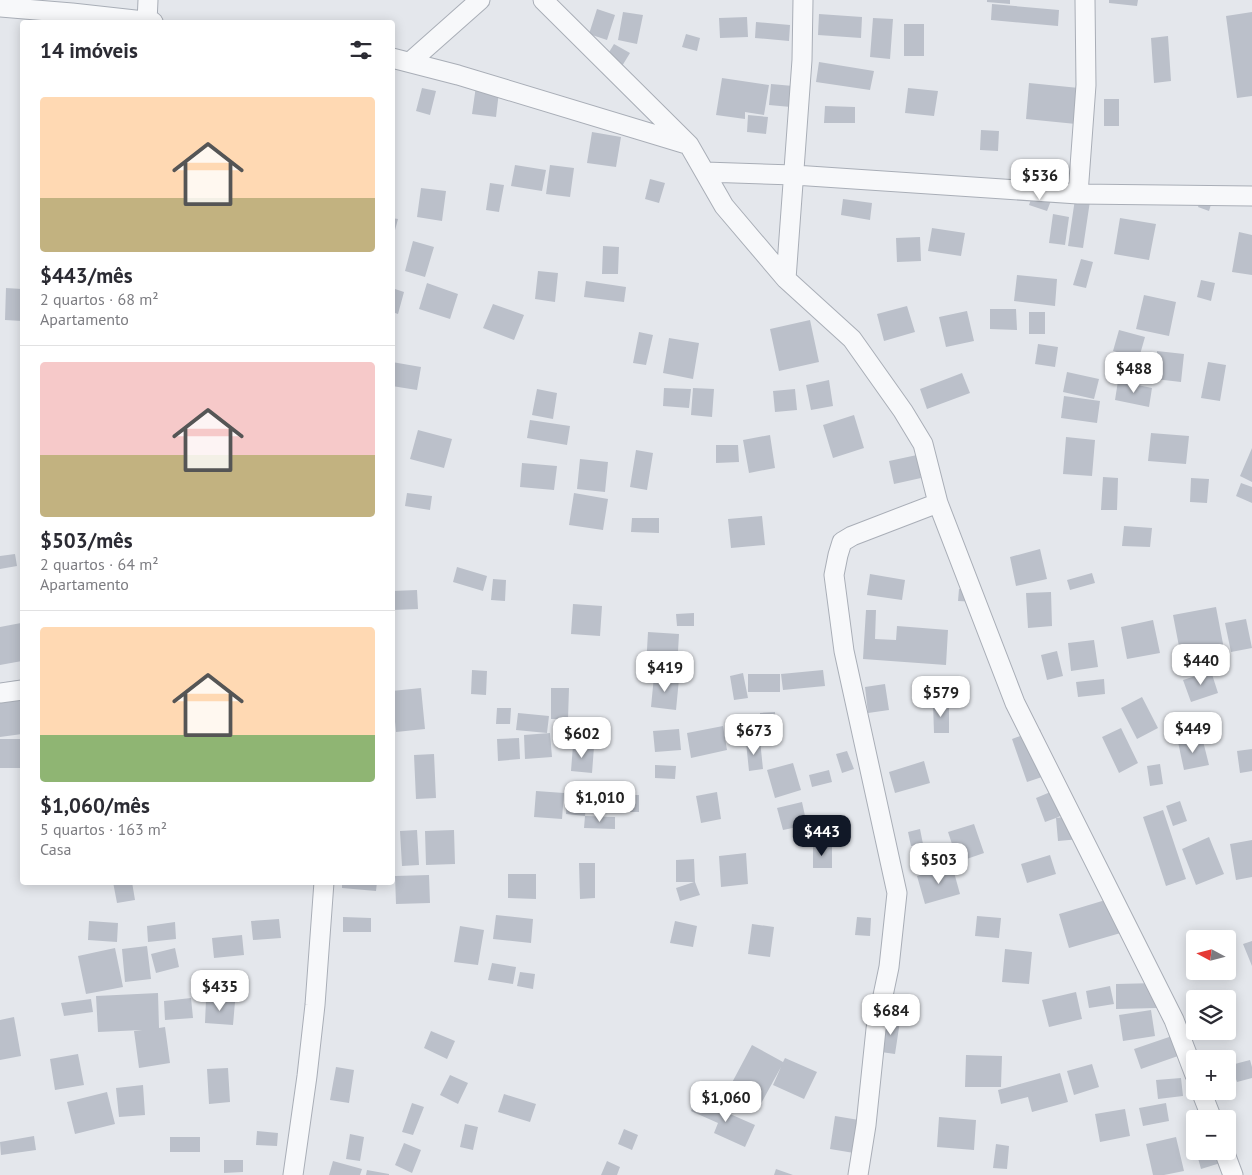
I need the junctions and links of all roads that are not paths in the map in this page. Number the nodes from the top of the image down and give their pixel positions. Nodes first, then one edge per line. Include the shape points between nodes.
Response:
1 (148, 0) edge
2 (480, 0) edge
3 (543, 0) edge
4 (803, 0) edge
5 (1084, 0) edge
6 (0, 7) edge
7 (133, 20) edge
8 (150, 20) edge
9 (401, 60) edge
10 (689, 145) junction
11 (705, 172) junction
12 (794, 174) junction
13 (1078, 194) junction
14 (1252, 196) edge
15 (786, 279) junction
16 (938, 503) junction
17 (20, 690) edge
18 (0, 693) edge
19 (324, 885) edge
20 (1186, 1051) edge
21 (1227, 1160) edge
22 (293, 1175) edge
23 (858, 1175) edge
24 (1233, 1175) edge

1 - 8 street
2 - 9 street
3 - 10 street
4 - 12 street
5 - 13 street via 1086,85
6 - 7 street
9 - 10 street
10 - 11 street
11 - 12 street
11 - 15 street via 724,206
12 - 13 street
12 - 15 street
13 - 14 street
15 - 16 street via 852,338 903,412 923,444
16 - 20 street via 1015,703 1174,1020
16 - 23 street via 842,542 834,575 844,651 897,893
17 - 18 street
19 - 22 street via 315,1005
21 - 24 street

